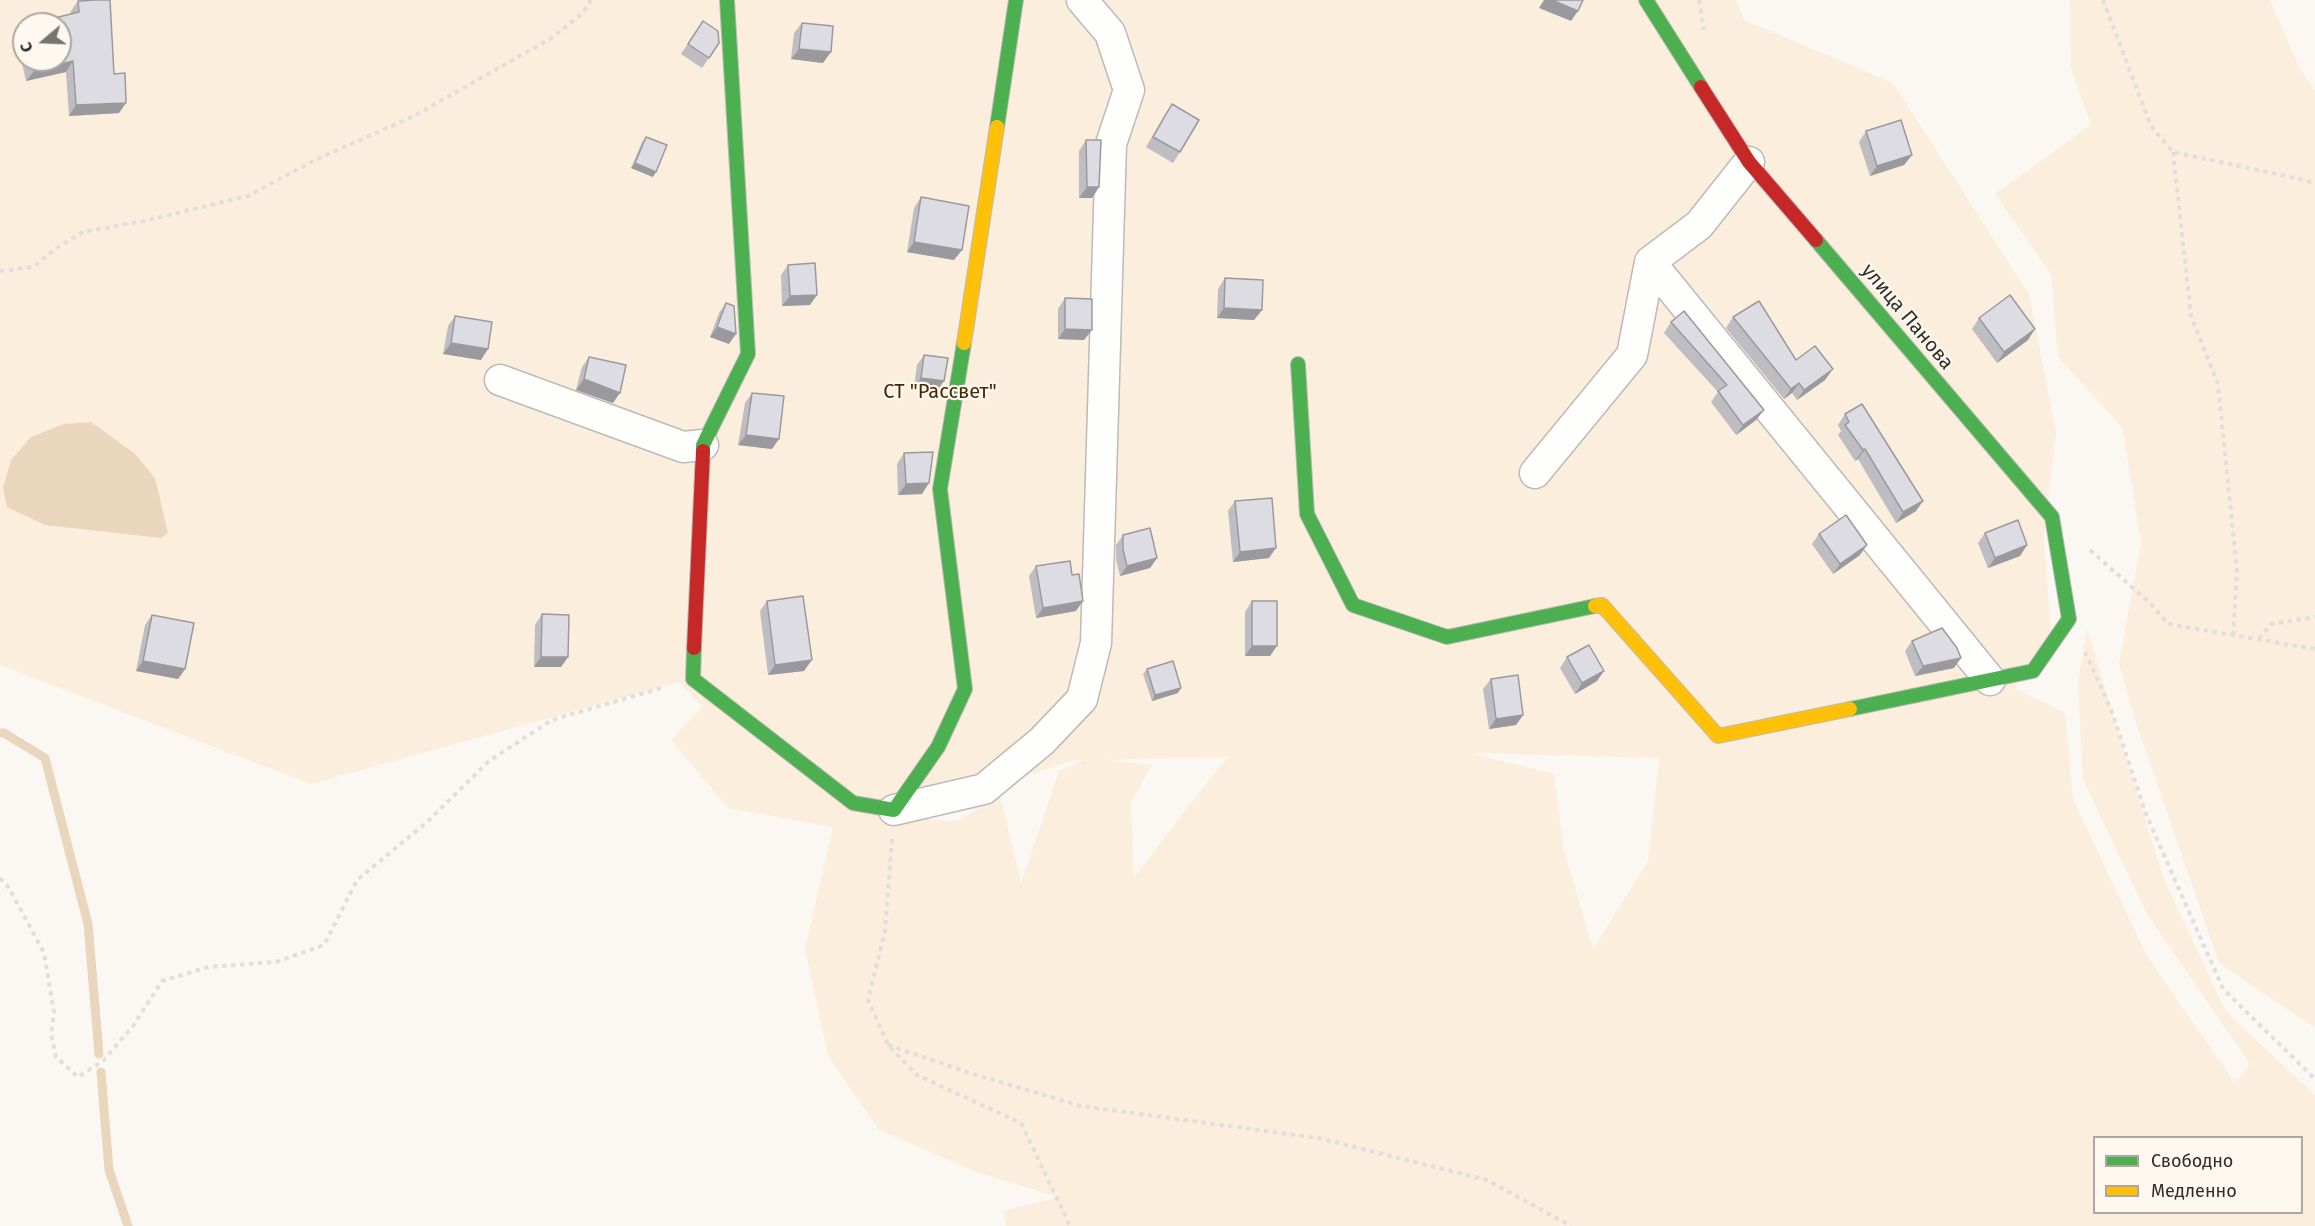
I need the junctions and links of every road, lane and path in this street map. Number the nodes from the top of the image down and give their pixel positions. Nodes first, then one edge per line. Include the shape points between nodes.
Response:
1 (591, 0) edge
2 (727, 0) edge
3 (1016, 0) edge
4 (1082, 0) edge
5 (1646, 0) edge
6 (2103, 0) edge
7 (2173, 152) junction
8 (1749, 162) junction
9 (2315, 184) edge
10 (1650, 262) junction
11 (0, 271) edge
12 (1298, 364) dead end
13 (500, 380) dead end
14 (703, 445) junction
15 (1535, 473) dead end
16 (2088, 549) dead end
17 (2315, 617) edge
18 (2069, 619) junction
19 (2233, 635) junction
20 (2259, 639) junction
21 (2315, 649) edge
22 (693, 679) junction
23 (1990, 680) junction
24 (894, 810) junction
25 (0, 878) edge
26 (888, 1045) junction
27 (2315, 1079) edge
28 (1071, 1226) edge
29 (1571, 1226) edge

1 - 11 path via 582,14 553,37 414,116 315,160 248,196 83,232 33,267
2 - 14 street via 748,354
3 - 24 street via 940,489 965,688 938,747
4 - 24 street via 1110,33 1129,90 1111,144 1096,643 1082,699 1026,755 984,789
5 - 8 street, улица Панова
6 - 7 path via 2151,126
7 - 9 path
7 - 19 path via 2191,316 2218,384 2237,572
8 - 10 street via 1699,225
8 - 18 street, улица Панова via 2052,517
10 - 15 street via 1632,355
10 - 23 street
12 - 23 street via 1307,514 1353,605 1448,637 1602,605 1718,736
13 - 14 street via 682,447
14 - 22 street
16 - 19 path via 2168,624
17 - 20 path via 2271,624
18 - 23 street via 2033,671
18 - 27 path via 2112,712 2146,814 2223,989
19 - 20 path
20 - 21 path
22 - 24 street via 853,803
22 - 25 path via 552,720 489,762 426,823 357,880 324,945 276,962 209,967 162,981 133,1026 103,1061 78,1077 56,1057 51,1034 54,1012 44,953
24 - 26 path via 885,931 868,1000
26 - 28 path via 917,1075 1021,1123
26 - 29 path via 1081,1106 1318,1138 1487,1180

